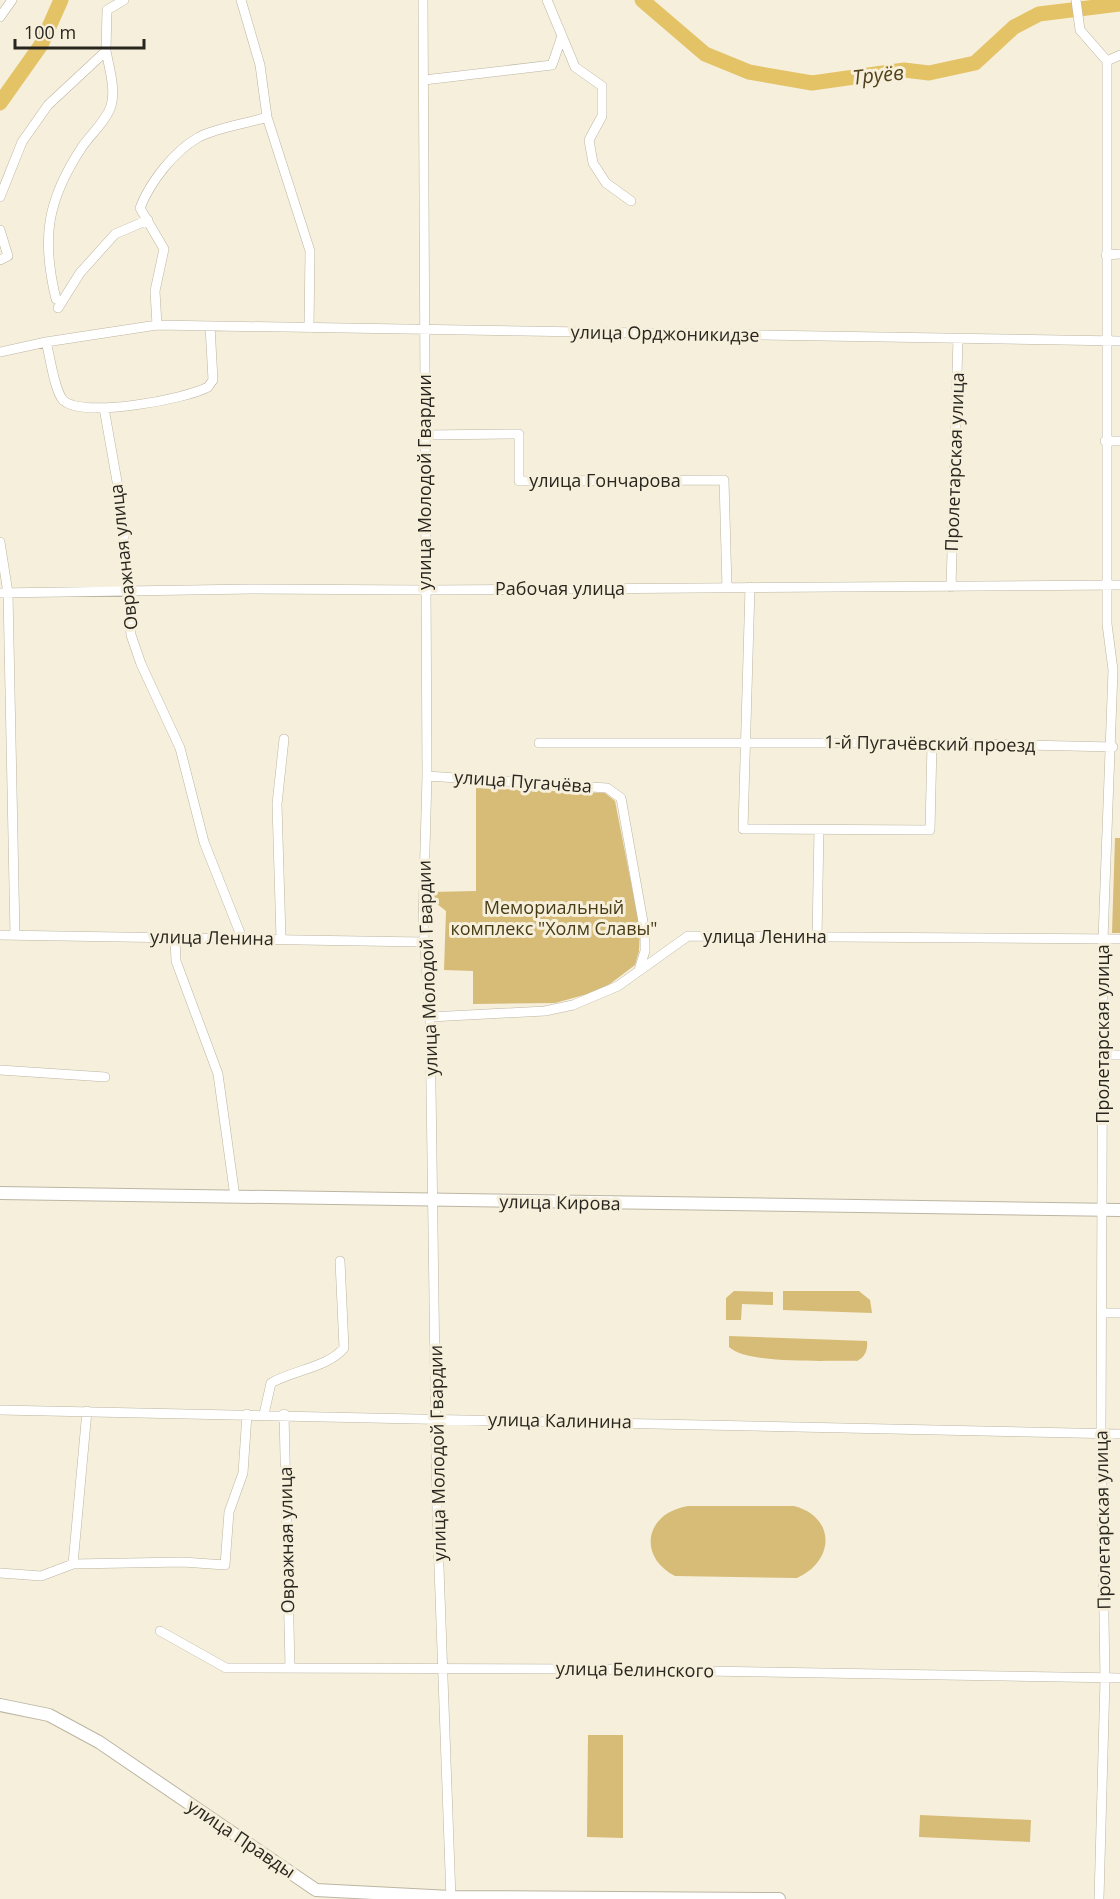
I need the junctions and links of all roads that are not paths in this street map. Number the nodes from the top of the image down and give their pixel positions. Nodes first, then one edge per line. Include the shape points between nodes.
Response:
1 (12, 0) edge
2 (124, 0) edge
3 (241, 0) edge
4 (423, 0) edge
5 (547, 0) edge
6 (1076, 0) edge
7 (0, 17) edge
8 (562, 36) junction
9 (106, 51) junction
10 (1120, 55) edge
11 (1107, 61) junction
12 (424, 81) junction
13 (267, 117) junction
14 (0, 197) edge
15 (631, 201) dead end
16 (148, 220) junction
17 (0, 230) edge
18 (1120, 254) edge
19 (1106, 255) junction
20 (0, 260) edge
21 (157, 325) junction
22 (210, 326) junction
23 (309, 328) junction
24 (425, 331) junction
25 (958, 338) junction
26 (1106, 341) junction
27 (1120, 341) edge
28 (46, 342) junction
29 (0, 352) edge
30 (104, 408) junction
31 (425, 435) junction
32 (1105, 441) junction
33 (1120, 441) edge
34 (0, 542) edge
35 (1107, 585) junction
36 (1120, 585) edge
37 (750, 587) junction
38 (951, 587) junction
39 (727, 588) junction
40 (425, 590) junction
41 (129, 591) junction
42 (4, 593) edge
43 (284, 739) dead end
44 (746, 742) junction
45 (539, 743) dead end
46 (932, 743) junction
47 (1113, 747) junction
48 (427, 776) junction
49 (819, 830) junction
50 (0, 935) edge
51 (15, 936) junction
52 (817, 937) junction
53 (175, 938) junction
54 (242, 938) junction
55 (281, 939) junction
56 (1103, 939) junction
57 (1120, 939) edge
58 (423, 942) junction
59 (639, 970) junction
60 (430, 1017) junction
61 (1103, 1055) junction
62 (1120, 1055) edge
63 (0, 1070) edge
64 (105, 1077) dead end
65 (0, 1193) edge
66 (234, 1197) junction
67 (432, 1201) junction
68 (1102, 1210) junction
69 (1120, 1210) edge
70 (340, 1261) dead end
71 (1102, 1313) junction
72 (1120, 1313) edge
73 (0, 1410) edge
74 (87, 1411) junction
75 (247, 1414) junction
76 (264, 1414) junction
77 (284, 1414) junction
78 (437, 1418) junction
79 (1101, 1433) junction
80 (1120, 1434) edge
81 (74, 1564) junction
82 (0, 1573) edge
83 (160, 1631) dead end
84 (290, 1666) junction
85 (444, 1670) junction
86 (1120, 1678) edge
87 (1105, 1679) junction
88 (0, 1705) edge
89 (452, 1898) edge
90 (779, 1899) edge
91 (1100, 1899) edge

1 - 7 street
2 - 9 street via 107,10
3 - 13 street via 260,65
4 - 12 street, улица Молодой Гвардии
5 - 8 street
6 - 11 street via 1080,30
8 - 12 street via 552,65
8 - 15 street via 575,67 602,86 602,116 589,140 593,163 606,183
9 - 14 street via 48,105 22,142
9 - 16 street via 111,105 72,163 53,201 48,231 57,304 115,234
10 - 11 street
11 - 19 street, Пролетарская улица
12 - 24 street, улица Молодой Гвардии
13 - 16 street via 199,138 180,153 148,187 140,208
13 - 23 street via 310,251
16 - 21 street via 164,249 155,291
17 - 20 street via 8,256
18 - 19 street
19 - 26 street, Пролетарская улица
21 - 22 street, улица Орджоникидзе
21 - 28 street, улица Орджоникидзе
22 - 23 street, улица Орджоникидзе
22 - 30 street via 213,380 208,387 172,398
23 - 24 street, улица Орджоникидзе
24 - 25 street, улица Орджоникидзе
24 - 31 street, улица Молодой Гвардии
25 - 26 street, улица Орджоникидзе
25 - 38 street, Пролетарская улица
26 - 27 street, улица Орджоникидзе
26 - 32 street, Пролетарская улица
28 - 29 street, улица Орджоникидзе
28 - 30 street via 58,393 64,401
30 - 41 street, Овражная улица via 121,504
31 - 39 street, улица Гончарова via 519,434 519,482 724,480
31 - 40 street, улица Молодой Гвардии
32 - 33 street
32 - 35 street, Пролетарская улица
34 - 42 street
35 - 36 street, Рабочая улица
35 - 38 street, Рабочая улица
35 - 47 street, Пролетарская улица
37 - 38 street, Рабочая улица
37 - 39 street, Рабочая улица
37 - 44 street
39 - 40 street, Рабочая улица
40 - 41 street, Рабочая улица
40 - 48 street, улица Молодой Гвардии
41 - 42 street, Рабочая улица
41 - 54 street, Овражная улица via 134,645 180,748 204,842
42 - 51 street
43 - 55 street via 277,804
44 - 45 street, 1-й Пугачёвский проезд
44 - 46 street, 1-й Пугачёвский проезд
44 - 49 street via 743,829
46 - 47 street, 1-й Пугачёвский проезд
46 - 49 street via 930,830
47 - 56 street, Пролетарская улица
48 - 58 street, улица Молодой Гвардии
48 - 59 street, улица Пугачёва via 607,788 621,798 645,933
49 - 52 street
50 - 51 street, улица Ленина
51 - 53 street, улица Ленина
52 - 56 street, улица Ленина
52 - 59 street, улица Ленина via 688,936
53 - 54 street, улица Ленина
53 - 66 street via 176,961 218,1074
54 - 55 street, улица Ленина
55 - 58 street, улица Ленина
56 - 57 street, улица Ленина
56 - 61 street, Пролетарская улица
58 - 60 street, улица Молодой Гвардии
59 - 60 street, улица Ленина via 618,986 573,1005 545,1011
60 - 67 street, улица Молодой Гвардии
61 - 62 street
61 - 68 street, Пролетарская улица
63 - 64 street
65 - 66 street, улица Кирова
66 - 67 street, улица Кирова
67 - 68 street, улица Кирова
67 - 78 street, улица Молодой Гвардии
68 - 69 street, улица Кирова
68 - 71 street, Пролетарская улица
70 - 76 street via 344,1348 337,1356 271,1383
71 - 72 street
71 - 79 street, Пролетарская улица
73 - 74 street, улица Калинина
74 - 75 street, улица Калинина
74 - 81 street
75 - 76 street, улица Калинина
75 - 81 street via 243,1473 229,1512 225,1565
76 - 77 street, улица Калинина
77 - 78 street, улица Калинина
77 - 84 street, Овражная улица
78 - 79 street, улица Калинина
78 - 85 street, улица Молодой Гвардии
79 - 80 street, улица Калинина
79 - 87 street, Пролетарская улица
81 - 82 street via 41,1576
83 - 84 street, улица Белинского via 226,1668
84 - 85 street, улица Белинского
85 - 87 street, улица Белинского
85 - 89 street, улица Молодой Гвардии
86 - 87 street, улица Белинского
87 - 91 street, Пролетарская улица
88 - 89 street, улица Правды via 49,1714 99,1742 316,1890
89 - 90 street, улица Правды

